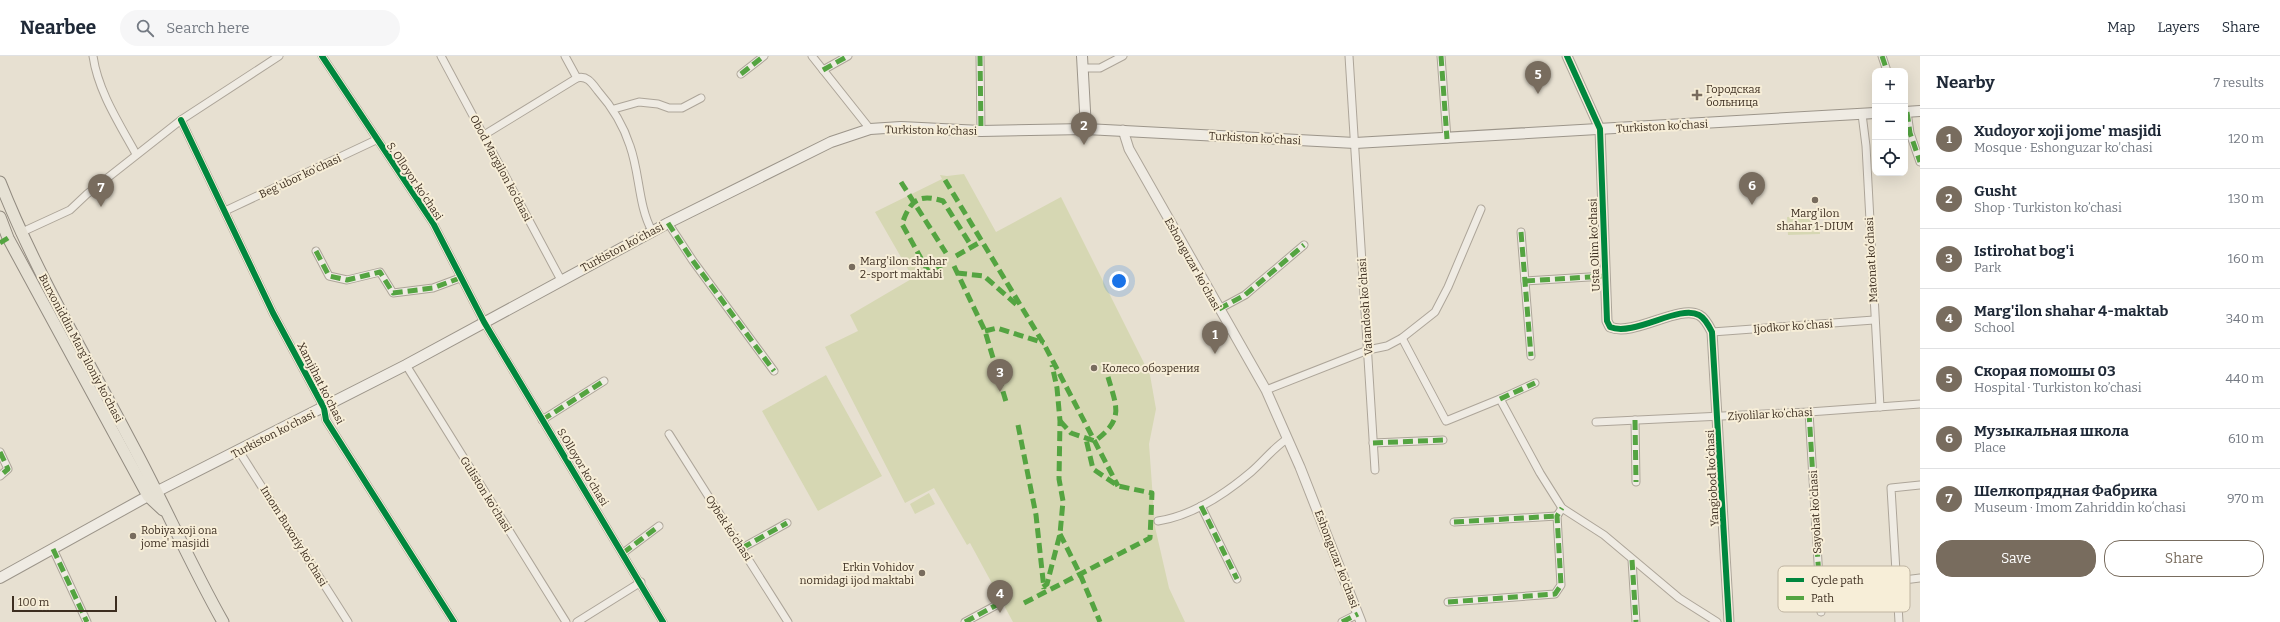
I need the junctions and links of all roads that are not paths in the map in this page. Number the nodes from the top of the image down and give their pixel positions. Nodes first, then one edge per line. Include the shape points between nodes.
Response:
1 (93, 56) edge
2 (279, 56) edge
3 (322, 56) edge
4 (441, 56) edge
5 (565, 56) edge
6 (764, 56) edge
7 (812, 56) edge
8 (848, 56) edge
9 (980, 56) edge
10 (1082, 56) edge
11 (1123, 56) edge
12 (1349, 56) edge
13 (1441, 56) edge
14 (1567, 56) edge
15 (1882, 56) edge
16 (1083, 68) junction
17 (1886, 68) edge
18 (823, 70) junction
19 (741, 74) dead end
20 (577, 78) junction
21 (701, 98) dead end
22 (614, 109) junction
23 (1920, 111) edge
24 (1908, 112) edge
25 (1872, 113) edge
26 (1862, 114) junction
27 (181, 120) junction
28 (1908, 122) edge
29 (870, 129) junction
30 (1086, 129) junction
31 (1600, 129) junction
32 (1123, 130) junction
33 (981, 131) junction
34 (484, 135) junction
35 (1447, 139) junction
36 (376, 140) junction
37 (1355, 143) junction
38 (136, 154) junction
39 (1920, 162) edge
40 (0, 182) edge
41 (1481, 209) dead end
42 (225, 211) junction
43 (0, 217) edge
44 (668, 223) junction
45 (652, 231) junction
46 (1521, 232) dead end
47 (20, 233) junction
48 (4, 240) edge
49 (1304, 245) dead end
50 (316, 251) dead end
51 (1605, 276) junction
52 (460, 278) junction
53 (561, 280) junction
54 (1525, 281) junction
55 (1219, 309) junction
56 (1874, 320) junction
57 (484, 322) junction
58 (1712, 332) junction
59 (1402, 338) junction
60 (1368, 350) junction
61 (1531, 356) dead end
62 (406, 365) junction
63 (774, 371) dead end
64 (604, 381) dead end
65 (1535, 382) dead end
66 (1266, 390) junction
67 (1500, 399) junction
68 (1920, 404) edge
69 (1880, 407) junction
70 (324, 408) junction
71 (1809, 412) junction
72 (1718, 416) junction
73 (542, 420) junction
74 (1635, 420) junction
75 (1596, 422) dead end
76 (669, 434) dead end
77 (1287, 439) junction
78 (1443, 440) dead end
79 (1373, 443) junction
80 (239, 451) junction
81 (0, 452) edge
82 (1375, 470) dead end
83 (0, 476) edge
84 (1636, 482) dead end
85 (1920, 485) edge
86 (153, 494) junction
87 (1201, 506) junction
88 (1562, 508) junction
89 (1557, 516) junction
90 (1158, 522) dead end
91 (1454, 522) dead end
92 (787, 523) dead end
93 (659, 526) dead end
94 (742, 548) junction
95 (53, 549) junction
96 (623, 552) junction
97 (1632, 560) junction
98 (1818, 566) edge
99 (1895, 566) edge
100 (0, 578) edge
101 (1920, 578) edge
102 (1237, 579) dead end
103 (1910, 579) edge
104 (641, 582) junction
105 (1004, 602) dead end
106 (1448, 602) dead end
107 (1898, 612) edge
108 (1360, 618) edge
109 (87, 622) edge
110 (223, 622) edge
111 (348, 622) edge
112 (454, 622) edge
113 (566, 622) edge
114 (577, 622) edge
115 (663, 622) edge
116 (788, 622) edge
117 (965, 622) edge
118 (1342, 622) edge
119 (1636, 622) edge
120 (1717, 622) edge
121 (1729, 622) edge
122 (1899, 622) edge

1 - 38 street via 108,102
2 - 27 street
3 - 36 street, S. Olloyor ko'chasi
4 - 34 street, Obod Margilon koʻchasi
5 - 20 street
6 - 19 street
7 - 18 street
8 - 18 street
9 - 33 street
10 - 16 main road
11 - 16 street via 1100,68
12 - 37 street, Vatandosh koʻchasi
13 - 35 street
14 - 31 street, Usta Olim ko'chasi
15 - 17 street
16 - 30 main road
18 - 29 street
20 - 22 street via 582,76 588,79
20 - 34 street
21 - 22 street via 682,108 639,102
22 - 45 street via 631,146 646,219
23 - 24 main road
25 - 26 main road, Turkiston ko’chasi
26 - 31 main road, Turkiston ko’chasi
26 - 56 street, Matonat koʻchasi via 1866,146
27 - 38 street
27 - 42 street, Xamjihat ko'chasi
28 - 39 street
29 - 33 main road, Turkiston ko’chasi via 901,127
29 - 44 main road, Turkiston ko’chasi via 831,142
30 - 32 main road, Turkiston ko’chasi
30 - 33 main road, Turkiston ko’chasi
31 - 35 main road, Turkiston ko’chasi
31 - 51 street, Usta Olim ko'chasi
32 - 37 main road, Turkiston ko’chasi
32 - 55 street, Eshonguzar ko'chasi via 1129,149
34 - 53 street, Obod Margilon koʻchasi
35 - 37 main road, Turkiston ko’chasi
36 - 42 street, Beg'ubor ko'chasi
36 - 52 street, S. Olloyor ko'chasi via 432,224
37 - 60 street, Vatandosh koʻchasi
38 - 47 street via 70,210
40 - 47 main road, Burxoniddin Marg’iloniy ko’chasi
41 - 59 street via 1435,312
42 - 70 street, Xamjihat ko'chasi via 273,313
43 - 48 main road, Burxoniddin Marg’iloniy ko’chasi
44 - 45 main road, Turkiston ko’chasi
44 - 63 street via 697,267
45 - 53 main road, Turkiston ko’chasi
46 - 54 street
47 - 86 main road, Burxoniddin Marg’iloniy ko’chasi
48 - 86 main road, Burxoniddin Marg’iloniy ko’chasi
49 - 55 street via 1245,295
50 - 52 street via 329,276 347,280 380,272 393,293 433,288
51 - 54 street
51 - 58 street, Usta Olim ko'chasi via 1605,313 1610,327 1621,329 1694,314 1705,321
52 - 57 street, S. Olloyor ko'chasi
53 - 57 main road, Turkiston ko’chasi
54 - 61 street
55 - 66 street, Eshonguzar ko'chasi
56 - 58 street, Ijodkor koʻchasi
56 - 69 street, Matonat koʻchasi
57 - 62 main road, Turkiston ko’chasi
57 - 73 street, S.Olloyor koʻchasi
58 - 72 street, Yangiobod koʻchasi
59 - 60 street via 1387,346
59 - 67 street via 1446,421
60 - 66 street
60 - 79 street, Vatandosh koʻchasi
62 - 70 main road, Turkiston ko’chasi
62 - 113 street, Guliston ko'chasi
64 - 73 street
65 - 67 street
66 - 77 street, Eshonguzar ko'chasi
67 - 88 street
68 - 69 street, Ziyolilar koʻchasi
69 - 71 street, Ziyolilar koʻchasi
70 - 80 main road, Turkiston ko’chasi
70 - 112 street, Xamjihat ko'chasi via 326,420
71 - 72 street, Ziyolilar koʻchasi
71 - 98 street, Sayohat ko'chasi
72 - 74 street, Ziyolilar koʻchasi
72 - 121 street, Yangiobod koʻchasi
73 - 96 street, S.Olloyor koʻchasi
74 - 75 street, Ziyolilar koʻchasi
74 - 84 street
76 - 94 street, Oybek koʻchasi
77 - 87 street via 1242,479
77 - 108 street, Eshonguzar ko'chasi
78 - 79 street
79 - 82 street, Vatandosh koʻchasi
80 - 86 main road, Turkiston ko’chasi
80 - 111 street, Imom Buxoriy ko'chasi
81 - 83 street via 8,468
85 - 99 street via 1891,488
86 - 95 main road, Turkiston ko’chasi
86 - 110 main road, Burxoniddin Marg’iloniy ko’chasi via 166,513
87 - 90 street
87 - 102 street
88 - 89 street
88 - 97 street via 1604,535
89 - 91 street
89 - 106 street via 1561,585 1555,594
92 - 94 street
93 - 96 street
94 - 116 street, Oybek koʻchasi
95 - 100 main road, Turkiston ko’chasi
95 - 109 street
96 - 104 street, S.Olloyor koʻchasi
97 - 119 street
97 - 120 street via 1679,598
101 - 103 street
104 - 114 street
104 - 115 street, S.Olloyor koʻchasi
105 - 117 street
107 - 122 street
108 - 118 street, Eshonguzar ko'chasi

